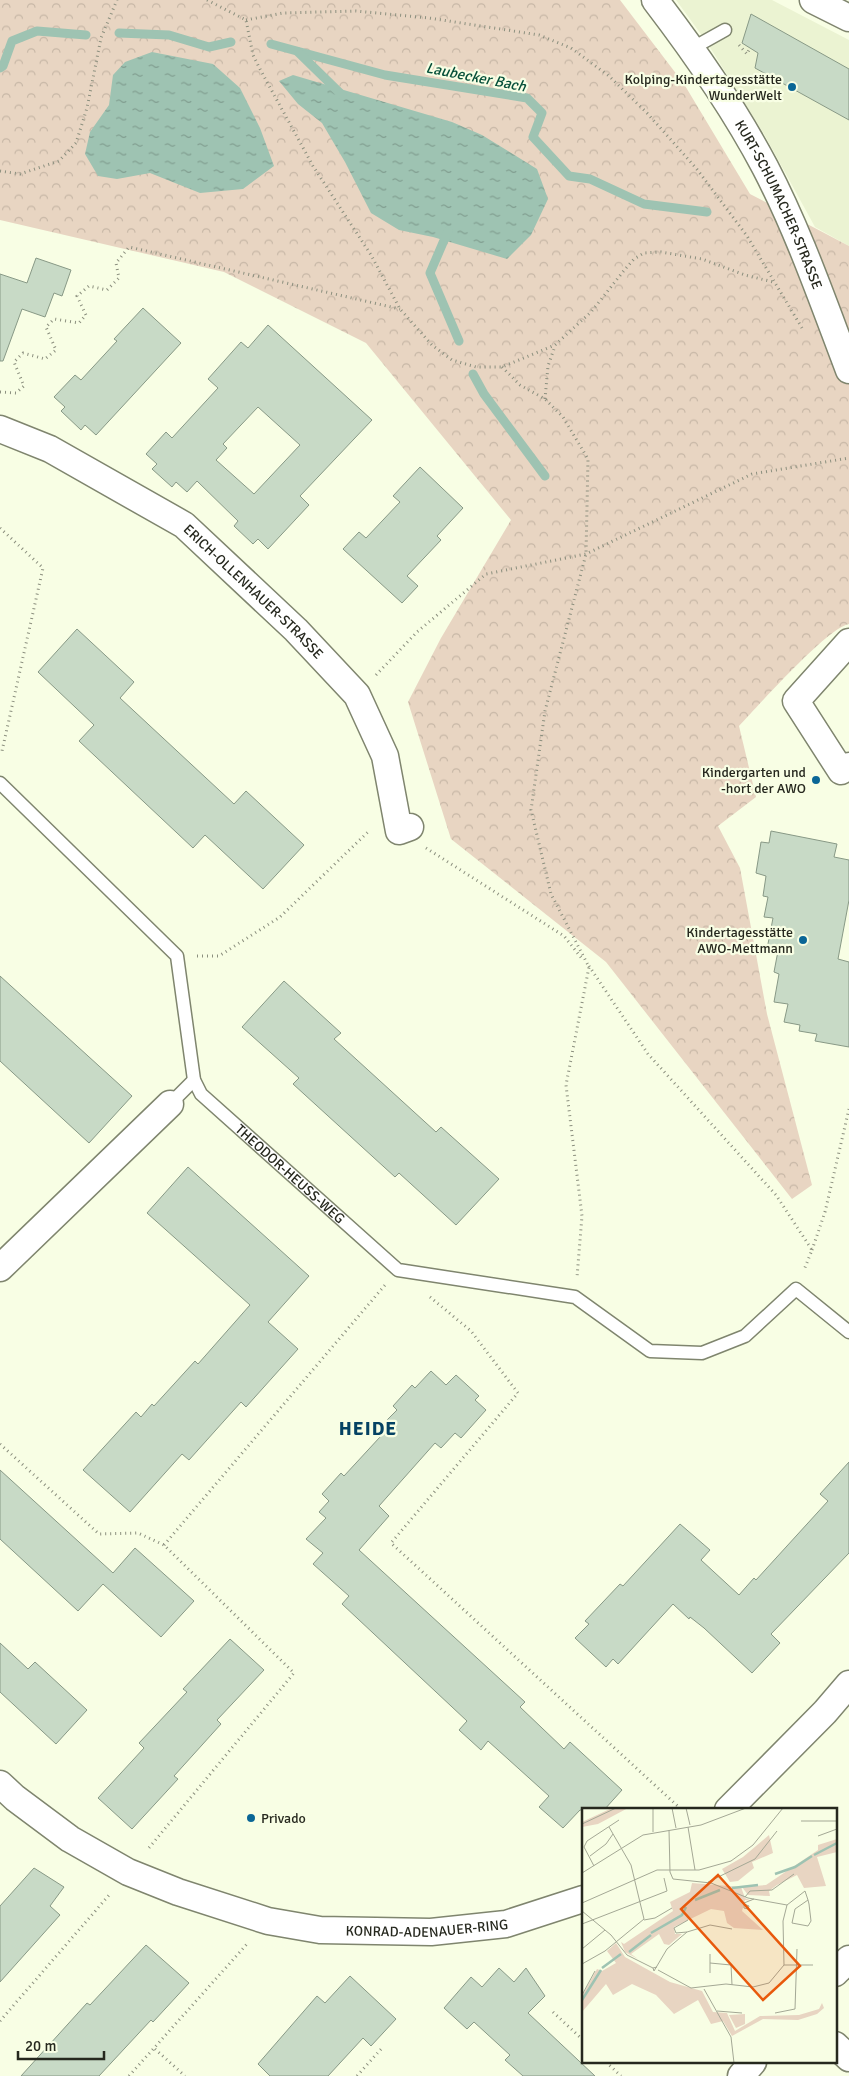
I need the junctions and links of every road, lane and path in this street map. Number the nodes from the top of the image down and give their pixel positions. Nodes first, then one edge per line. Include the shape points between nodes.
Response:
1 (117, 0) edge
2 (207, 0) edge
3 (655, 0) edge
4 (813, 0) edge
5 (849, 18) edge
6 (246, 20) junction
7 (725, 30) dead end
8 (690, 49) junction
9 (0, 171) edge
10 (773, 282) junction
11 (400, 309) junction
12 (805, 332) dead end
13 (555, 345) junction
14 (502, 368) junction
15 (849, 370) edge
16 (0, 392) edge
17 (544, 399) junction
18 (0, 429) edge
19 (849, 458) edge
20 (0, 528) edge
21 (586, 554) junction
22 (845, 656) edge
23 (356, 695) junction
24 (0, 750) edge
25 (849, 766) edge
26 (0, 783) edge
27 (405, 829) junction
28 (177, 956) junction
29 (589, 966) junction
30 (194, 1080) junction
31 (170, 1104) joint
32 (849, 1109) edge
33 (812, 1250) junction
34 (0, 1268) edge
35 (398, 1270) junction
36 (796, 1289) junction
37 (575, 1297) junction
38 (849, 1332) edge
39 (0, 1444) edge
40 (164, 1545) junction
41 (849, 1684) edge
42 (0, 1784) edge
43 (680, 1808) edge
44 (730, 1808) edge
45 (128, 1872) junction
46 (582, 1899) edge
47 (268, 1921) junction
48 (849, 1959) edge
49 (836, 1972) edge
50 (553, 2012) dead end
51 (0, 2021) edge
52 (582, 2039) edge
53 (836, 2046) edge
54 (382, 2048) dead end
55 (155, 2049) junction
56 (849, 2058) edge
57 (608, 2064) edge
58 (751, 2064) edge
59 (129, 2076) edge
60 (185, 2076) edge
61 (357, 2076) edge
62 (620, 2076) edge
63 (741, 2076) edge

1 - 9 path via 100,38 87,108 76,143 59,161 20,174
2 - 6 path
3 - 8 street, KURT-SCHUMACHER-STRASSE
4 - 5 street
6 - 10 path via 283,12 356,10 539,35 571,48 609,76 696,168 748,236
6 - 11 path via 253,54 289,124 371,255
7 - 8 lane
8 - 15 street, KURT-SCHUMACHER-STRASSE via 765,167 796,234
10 - 12 path
10 - 13 path via 702,259 661,252 644,253 630,263 591,312
11 - 14 path via 432,346 452,360 476,367
11 - 16 path via 129,248 116,263 119,278 107,290 89,286 77,296 86,315 78,323 54,319 46,327 56,350 45,359 23,353 14,362 24,386 16,393
13 - 14 path
13 - 17 path via 548,366
14 - 17 path
17 - 21 path via 563,417 588,459
18 - 23 street, ERICH-OLLENHAUER-STRASSE via 50,449 184,525 296,630
19 - 21 path via 752,474
20 - 24 path via 44,568
21 - 23 path via 486,574 417,632
21 - 29 path via 545,711 531,810 551,894
22 - 25 street via 796,701 841,771
23 - 27 street, ERICH-OLLENHAUER-STRASSE via 385,756
26 - 28 lane
27 - 28 path via 375,826 280,917 218,956
27 - 29 path via 564,936
28 - 30 lane, THEODOR-HEUSS-WEG
29 - 33 path via 648,1054 776,1196
29 - 37 path via 566,1085 582,1216
30 - 31 lane
30 - 35 lane, THEODOR-HEUSS-WEG via 201,1094
31 - 34 street
32 - 33 path via 825,1212
33 - 36 path
35 - 37 lane
35 - 40 path
35 - 43 path via 471,1331 518,1393 391,1543
36 - 37 lane via 745,1336 702,1353 650,1351
36 - 38 lane
39 - 40 path via 99,1534 138,1533
40 - 45 path via 294,1673
41 - 44 street
42 - 45 street, KONRAD-ADENAUER-RING via 70,1838
45 - 47 street, KONRAD-ADENAUER-RING
45 - 51 path
46 - 47 street, KONRAD-ADENAUER-RING via 506,1924 431,1932 320,1930
47 - 55 path
48 - 49 street
50 - 52 path
53 - 56 street
54 - 61 path
55 - 59 path
55 - 60 path
57 - 62 path
58 - 63 street

